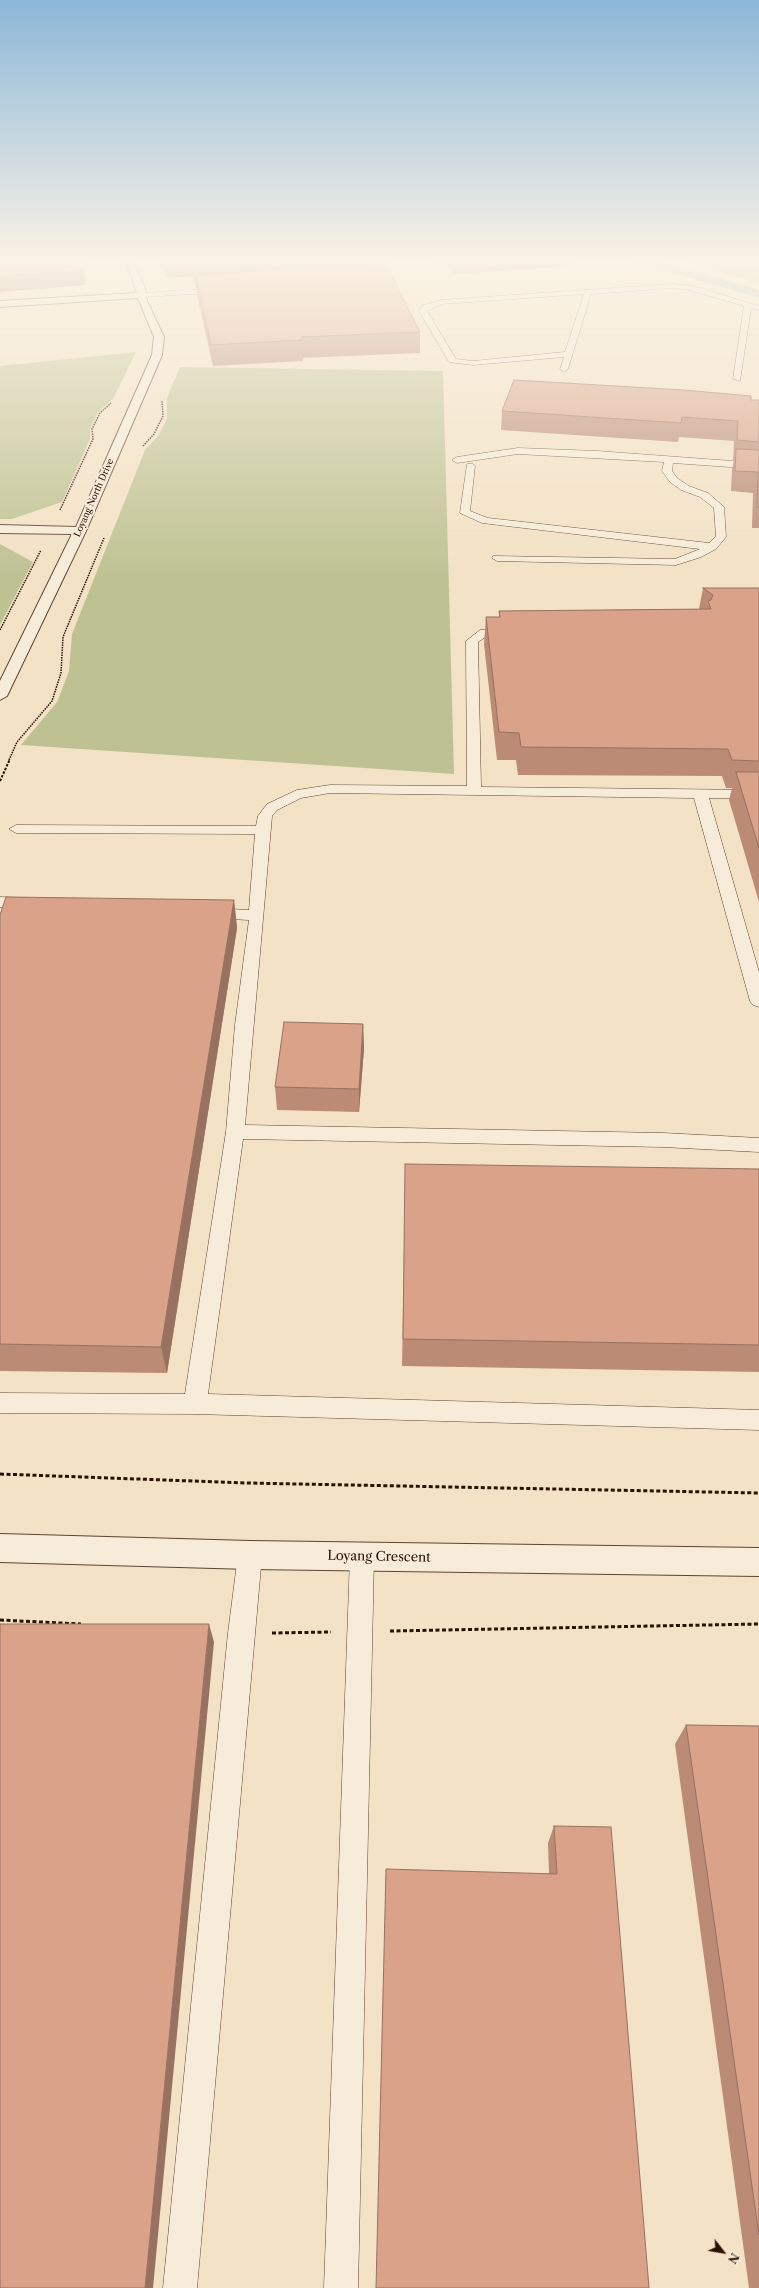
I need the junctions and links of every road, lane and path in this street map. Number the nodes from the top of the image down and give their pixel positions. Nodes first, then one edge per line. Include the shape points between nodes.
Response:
1 (152, 366) edge
2 (565, 366) edge
3 (739, 366) edge
4 (564, 369) dead end
5 (737, 379) dead end
6 (115, 399) dead end
7 (669, 459) junction
8 (457, 460) dead end
9 (470, 466) dead end
10 (759, 466) edge
11 (0, 529) edge
12 (51, 530) junction
13 (80, 531) junction
14 (712, 547) junction
15 (497, 558) dead end
16 (0, 630) edge
17 (522, 631) edge
18 (0, 696) edge
19 (474, 790) junction
20 (700, 792) junction
21 (759, 794) edge
22 (16, 828) dead end
23 (263, 830) junction
24 (0, 902) edge
25 (45, 904) edge
26 (194, 912) edge
27 (257, 915) junction
28 (759, 1002) edge
29 (235, 1132) junction
30 (759, 1145) edge
31 (0, 1403) edge
32 (195, 1404) junction
33 (759, 1420) edge
34 (0, 1474) edge
35 (759, 1493) edge
36 (0, 1548) edge
37 (250, 1555) junction
38 (362, 1557) junction
39 (759, 1562) edge
40 (0, 1620) edge
41 (85, 1624) edge
42 (759, 1624) edge
43 (360, 1631) junction
44 (240, 1633) junction
45 (180, 2288) edge
46 (341, 2288) edge

1 - 13 street, Loyang North Drive
2 - 4 lane
3 - 5 lane
6 - 12 path via 97,418 92,429 93,439
7 - 8 lane via 518,451
7 - 10 lane
7 - 14 lane via 667,471 673,480 704,495 718,507 721,537
9 - 14 lane via 465,513 486,521
11 - 12 street
12 - 13 street
12 - 16 path
13 - 18 street, Loyang North Drive
14 - 15 lane via 697,556 676,562
17 - 19 lane via 484,633 472,641
19 - 20 lane
19 - 23 lane via 314,790 297,794 272,807 265,816
20 - 21 lane
20 - 28 lane
22 - 23 lane
23 - 27 lane
24 - 25 lane
26 - 27 lane
27 - 29 lane
29 - 30 lane via 655,1140
29 - 32 lane
31 - 32 lane
32 - 33 lane
34 - 35 path via 255,1483
36 - 37 street, Loyang Crescent
37 - 38 street, Loyang Crescent
37 - 44 lane
38 - 39 street, Loyang Crescent
38 - 43 lane
40 - 41 path
42 - 43 path
43 - 44 path
43 - 46 lane
44 - 45 lane

